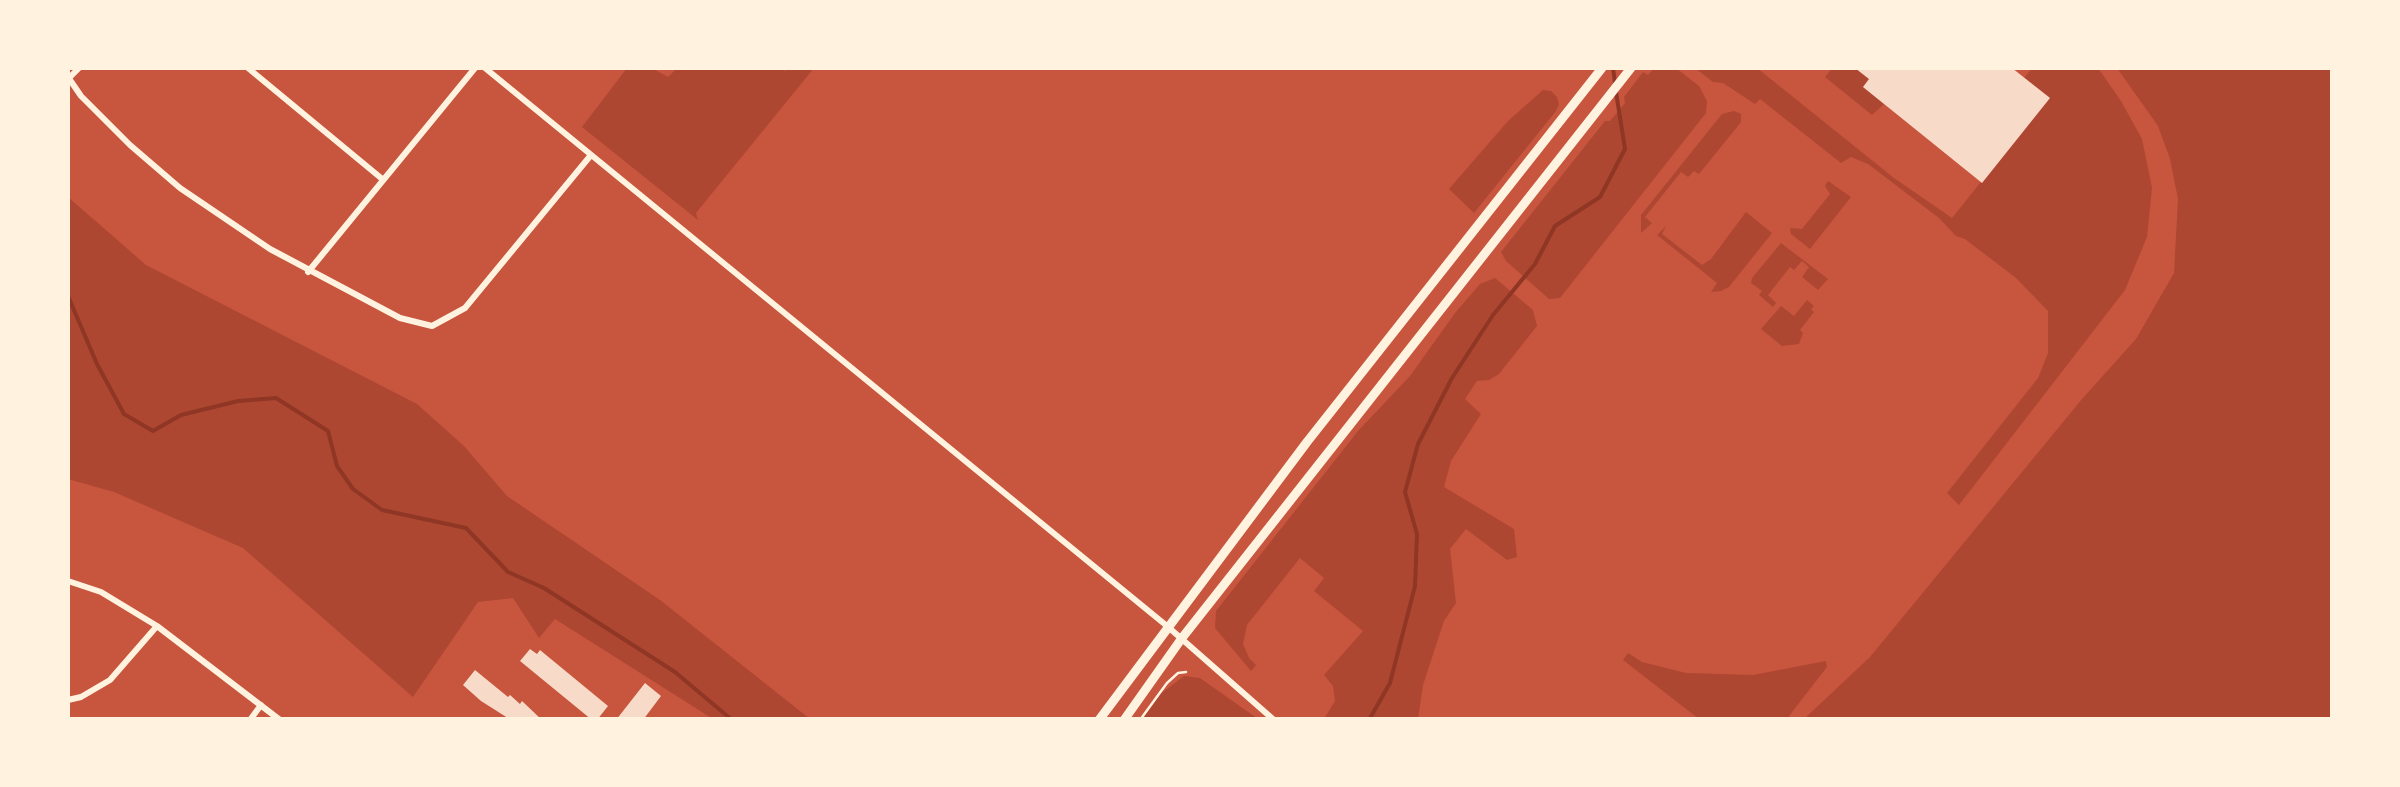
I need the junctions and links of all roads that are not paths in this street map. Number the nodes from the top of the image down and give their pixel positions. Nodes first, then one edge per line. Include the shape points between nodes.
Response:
1 (79, 68) edge
2 (248, 68) edge
3 (475, 68) edge
4 (485, 68) edge
5 (1602, 68) edge
6 (1631, 68) edge
7 (68, 77) edge
8 (590, 155) junction
9 (382, 178) junction
10 (308, 272) junction
11 (1390, 335) junction
12 (1409, 350) junction
13 (68, 581) edge
14 (158, 626) junction
15 (1167, 626) junction
16 (1182, 638) junction
17 (68, 700) edge
18 (261, 705) junction
19 (250, 720) edge
20 (280, 720) edge
21 (1099, 720) edge
22 (1124, 720) edge
23 (1274, 720) edge

1 - 7 street
2 - 9 street
3 - 9 street
4 - 8 street
5 - 11 main road
6 - 12 main road
7 - 10 street via 180,188
8 - 10 street via 465,308 436,324 400,318
8 - 15 street
9 - 10 street
11 - 12 main road
11 - 15 main road
12 - 16 main road
13 - 14 street
14 - 17 street via 110,680
14 - 18 street
15 - 16 street
15 - 21 main road
16 - 22 main road
16 - 23 street
18 - 19 street
18 - 20 street

